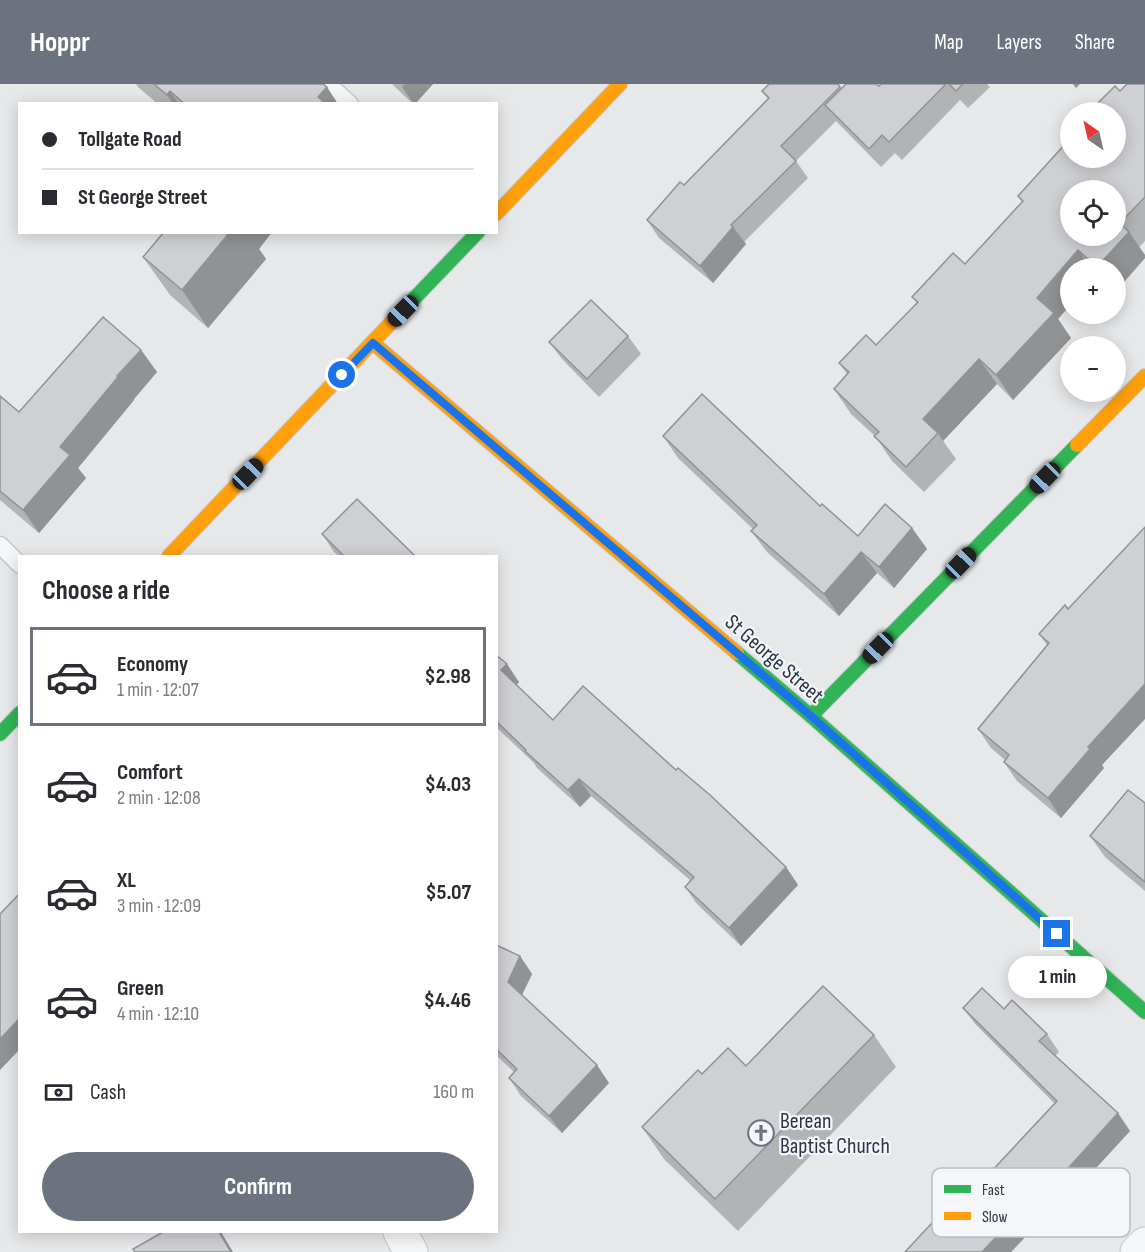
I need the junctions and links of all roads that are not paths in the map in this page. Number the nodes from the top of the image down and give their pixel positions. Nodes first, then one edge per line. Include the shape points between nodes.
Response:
1 (328, 84) edge
2 (620, 84) edge
3 (348, 102) edge
4 (498, 212) edge
5 (476, 234) edge
6 (373, 343) junction
7 (1145, 376) edge
8 (0, 546) edge
9 (170, 555) edge
10 (18, 563) edge
11 (18, 715) edge
12 (811, 716) junction
13 (0, 734) edge
14 (1145, 1012) edge
15 (401, 1233) edge
16 (1145, 1244) edge
17 (411, 1252) edge
18 (1137, 1252) edge

1 - 3 lane
2 - 4 street
5 - 6 street
6 - 9 street
6 - 12 street, St George Street
7 - 12 street
8 - 10 lane
11 - 13 street
12 - 14 street, St George Street
15 - 17 street
16 - 18 street

